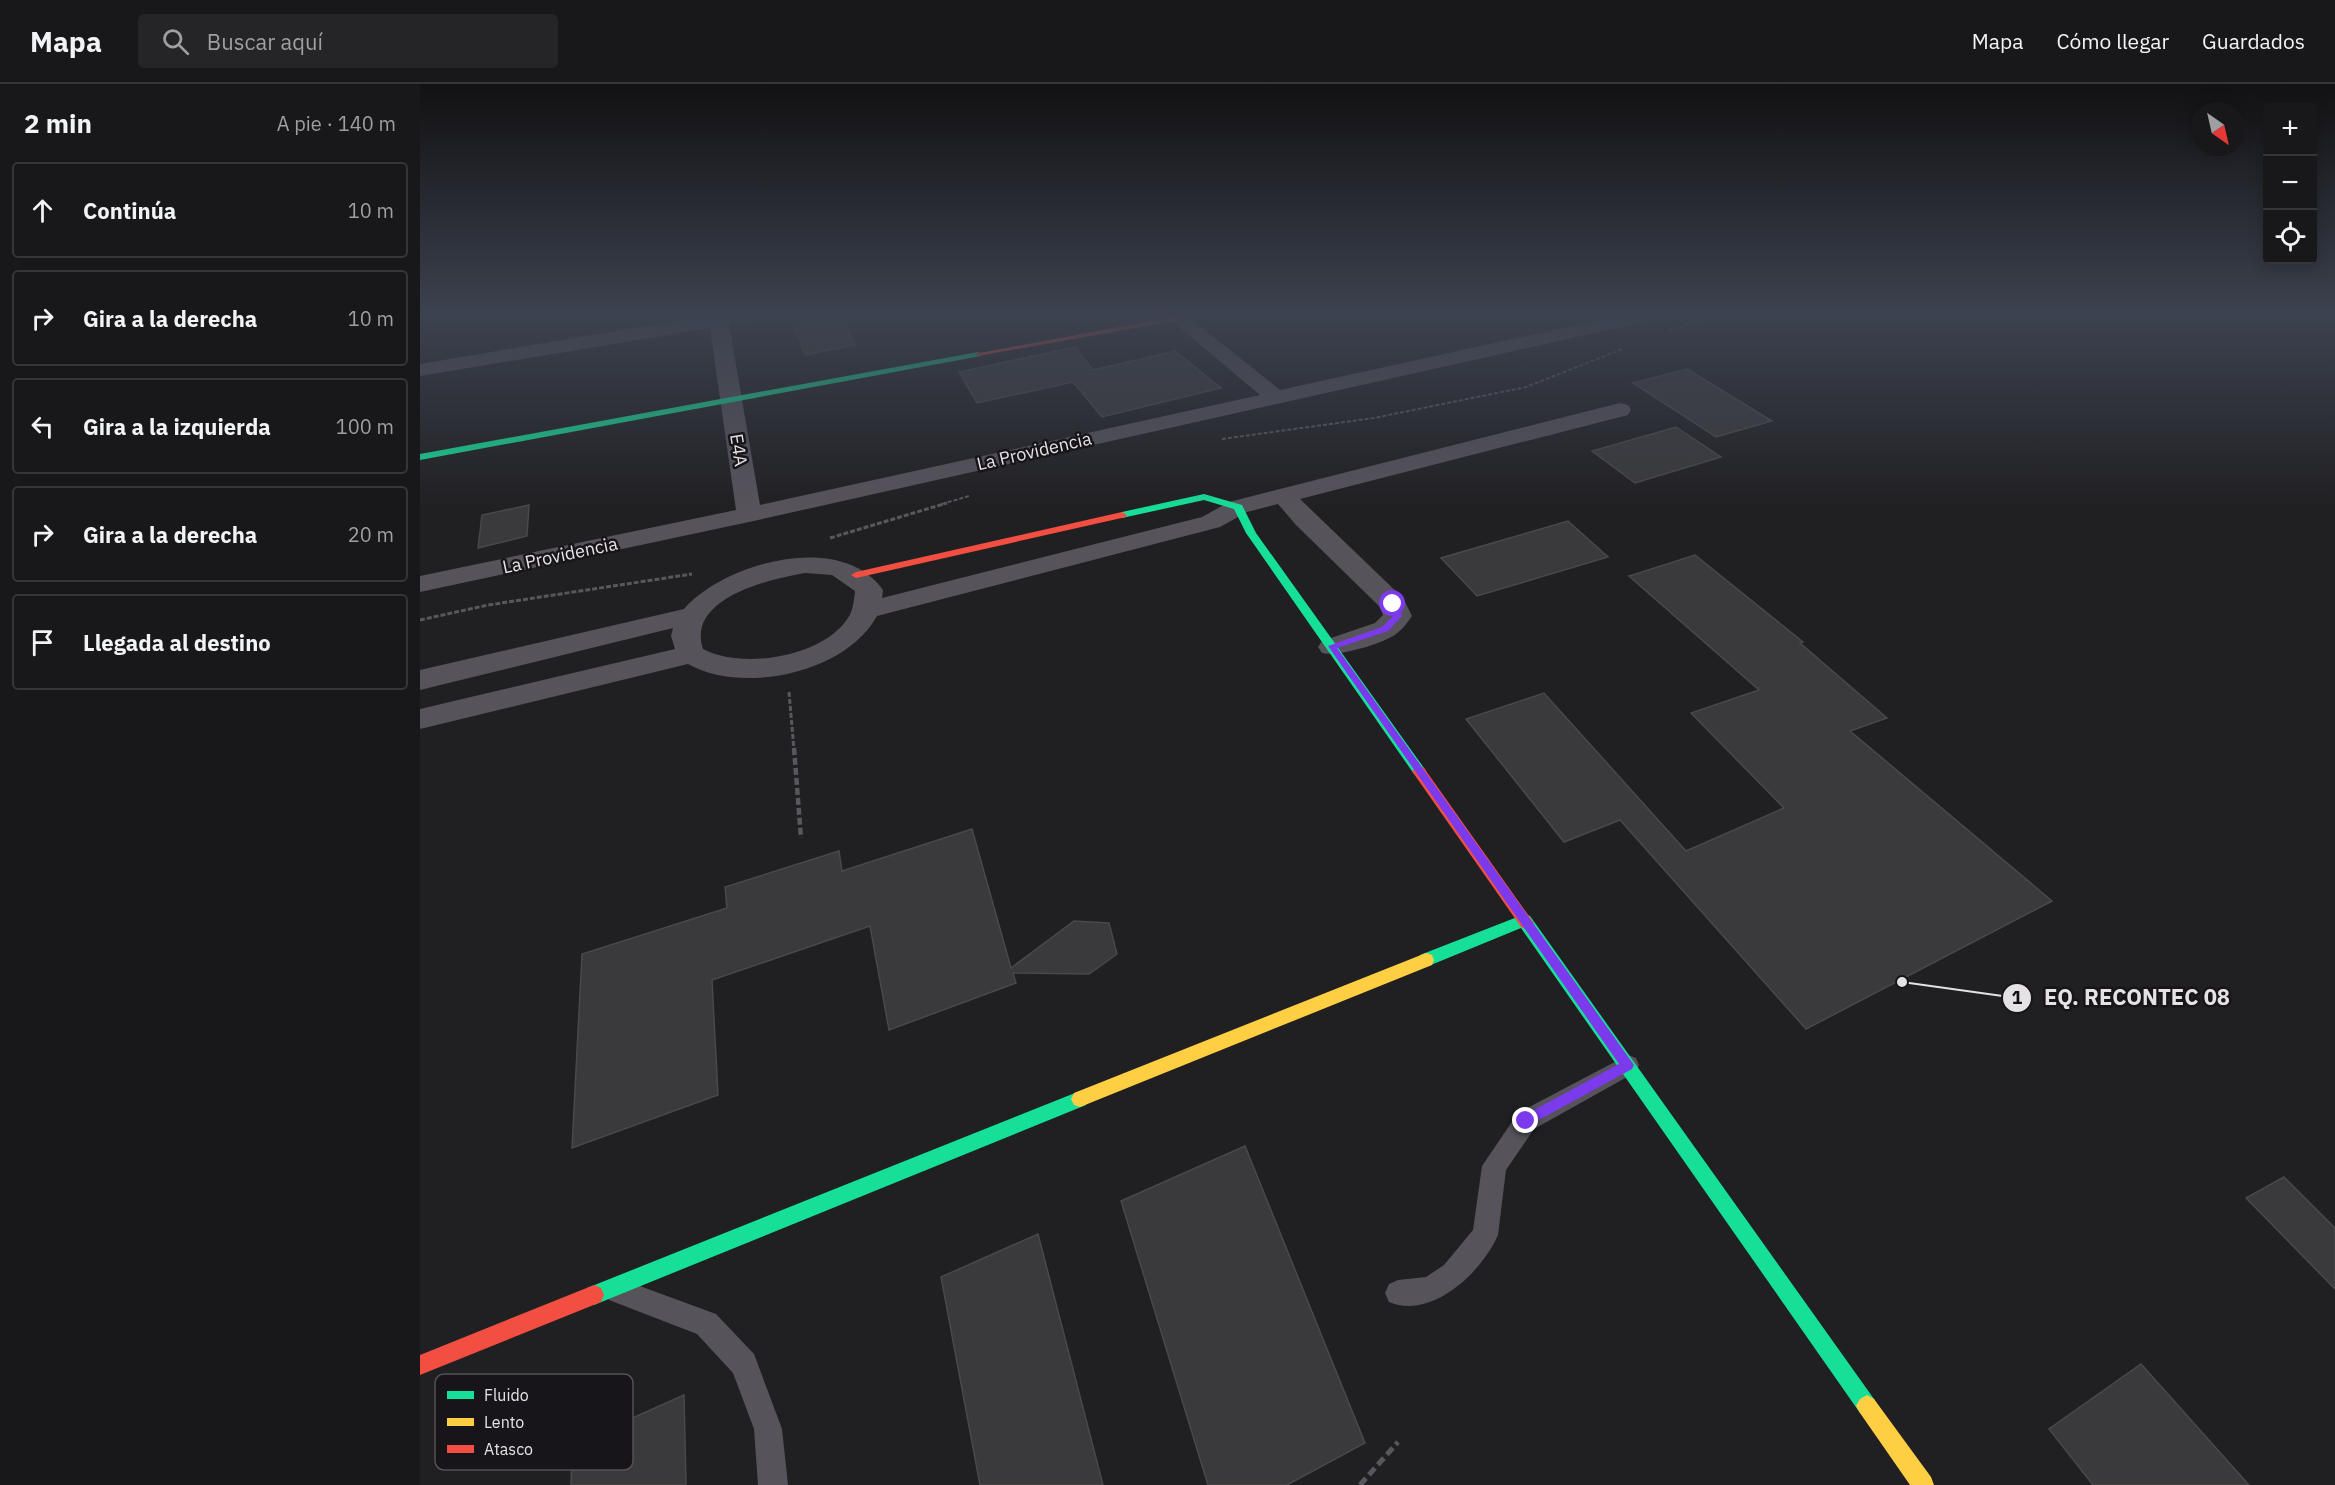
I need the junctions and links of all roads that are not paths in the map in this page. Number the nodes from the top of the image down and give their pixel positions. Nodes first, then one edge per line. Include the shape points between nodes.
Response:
1 (728, 380) edge
2 (839, 380) edge
3 (1255, 380) edge
4 (1351, 380) edge
5 (1275, 397) junction
6 (731, 401) junction
7 (1620, 410) dead end
8 (420, 457) edge
9 (1286, 497) junction
10 (1238, 507) junction
11 (749, 514) junction
12 (856, 575) junction
13 (420, 584) edge
14 (868, 610) junction
15 (693, 615) junction
16 (1332, 646) junction
17 (692, 654) junction
18 (420, 680) edge
19 (420, 719) edge
20 (1525, 920) junction
21 (1628, 1065) junction
22 (610, 1289) junction
23 (1398, 1293) dead end
24 (420, 1365) edge
25 (773, 1485) edge
26 (1923, 1485) edge

1 - 6 street, E4A
2 - 6 street
3 - 5 street
4 - 5 street, La Providencia
5 - 11 street, La Providencia
6 - 8 street
6 - 11 street, E4A
7 - 9 street
9 - 10 street
9 - 16 street via 1393,604 1398,616 1385,629
10 - 12 street via 1204,497
10 - 14 street via 1211,522
10 - 16 street via 1251,533
11 - 13 street, La Providencia
12 - 14 street via 869,590
12 - 15 street via 834,567 805,565 773,570 741,580
14 - 17 street via 843,638 787,664 747,670 714,667
15 - 17 street via 684,636
15 - 18 street
16 - 20 street
17 - 19 street
20 - 21 street
20 - 22 street
21 - 23 lane via 1526,1121 1494,1166 1485,1235 1453,1274 1430,1290
21 - 26 street
22 - 24 street
22 - 25 lane via 706,1324 744,1364 768,1429

